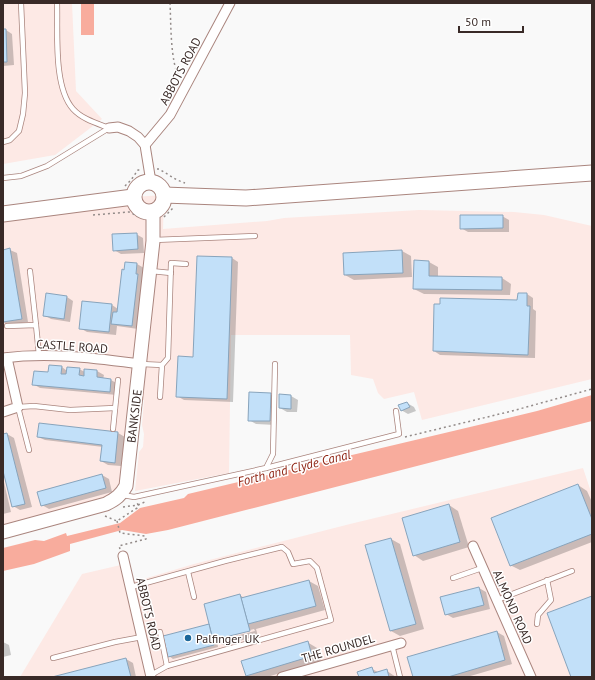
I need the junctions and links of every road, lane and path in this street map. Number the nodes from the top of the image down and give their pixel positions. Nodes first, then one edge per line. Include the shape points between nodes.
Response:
1 (21, 3) edge
2 (57, 3) edge
3 (170, 3) edge
4 (230, 3) edge
5 (186, 86) junction
6 (108, 128) junction
7 (3, 142) edge
8 (145, 146) junction
9 (592, 173) edge
10 (3, 178) edge
11 (151, 182) junction
12 (169, 195) junction
13 (133, 197) junction
14 (3, 214) edge
15 (93, 215) dead end
16 (153, 218) junction
17 (255, 236) dead end
18 (153, 241) junction
19 (186, 264) dead end
20 (30, 271) dead end
21 (149, 271) junction
22 (171, 273) junction
23 (36, 325) junction
24 (7, 326) dead end
25 (39, 356) junction
26 (5, 358) edge
27 (140, 364) junction
28 (275, 364) dead end
29 (162, 365) junction
30 (118, 380) dead end
31 (160, 397) dead end
32 (18, 407) junction
33 (115, 408) junction
34 (396, 411) dead end
35 (3, 412) edge
36 (113, 429) dead end
37 (29, 450) dead end
38 (266, 468) junction
39 (121, 494) junction
40 (117, 521) dead end
41 (3, 532) edge
42 (473, 546) dead end
43 (123, 556) joint
44 (482, 568) junction
45 (572, 571) dead end
46 (188, 572) junction
47 (453, 578) dead end
48 (547, 580) junction
49 (131, 587) junction
50 (194, 598) dead end
51 (497, 600) junction
52 (537, 624) dead end
53 (160, 632) dead end
54 (142, 637) junction
55 (401, 643) dead end
56 (392, 645) junction
57 (53, 658) dead end
58 (167, 666) junction
59 (151, 676) edge
60 (282, 677) edge
61 (400, 677) edge
62 (531, 677) edge

1 - 7 lane via 25,93 23,114 19,131 10,140
2 - 6 lane via 60,80 65,95 73,109
3 - 5 path via 174,63 177,74
4 - 5 street, ABBOTS ROAD
5 - 8 street, ABBOTS ROAD via 170,115
6 - 8 street via 129,130
6 - 10 lane via 47,166 20,176
8 - 11 street
9 - 12 main road via 246,198
11 - 12 main road
11 - 13 main road via 137,187
12 - 16 main road
12 - 16 path via 176,206 161,223
13 - 14 main road
13 - 16 main road via 137,207
15 - 16 path via 129,212 148,224
16 - 18 street, BANKSIDE
17 - 18 lane
18 - 21 street, BANKSIDE
19 - 22 lane via 171,263
20 - 23 lane
21 - 22 lane
21 - 27 street, BANKSIDE
22 - 29 lane via 168,358
23 - 24 lane
23 - 25 lane
25 - 26 street, CASTLE ROAD
25 - 27 street, CASTLE ROAD via 79,356
26 - 32 street
27 - 29 lane
27 - 39 street, BANKSIDE via 126,486
28 - 38 lane via 273,454
29 - 31 lane
30 - 33 lane
32 - 33 lane via 70,410
32 - 35 street
32 - 37 lane
33 - 36 lane
34 - 38 lane via 399,434
38 - 39 lane via 134,497
39 - 41 street via 106,504
40 - 43 path via 120,533 145,536 146,539 119,546
42 - 44 street, ALMOND ROAD
43 - 49 street, ABBOTS ROAD
44 - 47 lane
44 - 51 street, ALMOND ROAD
45 - 48 lane
46 - 49 lane
46 - 50 lane
46 - 58 lane via 282,547 288,552 293,564 310,561 317,568 331,620
48 - 51 lane
48 - 52 lane via 551,600 538,615
49 - 54 street, ABBOTS ROAD
51 - 62 street, ALMOND ROAD
53 - 58 lane
54 - 57 lane
54 - 59 street, ABBOTS ROAD
55 - 56 street, THE ROUNDEL
56 - 60 street, THE ROUNDEL
56 - 61 lane
58 - 59 lane

